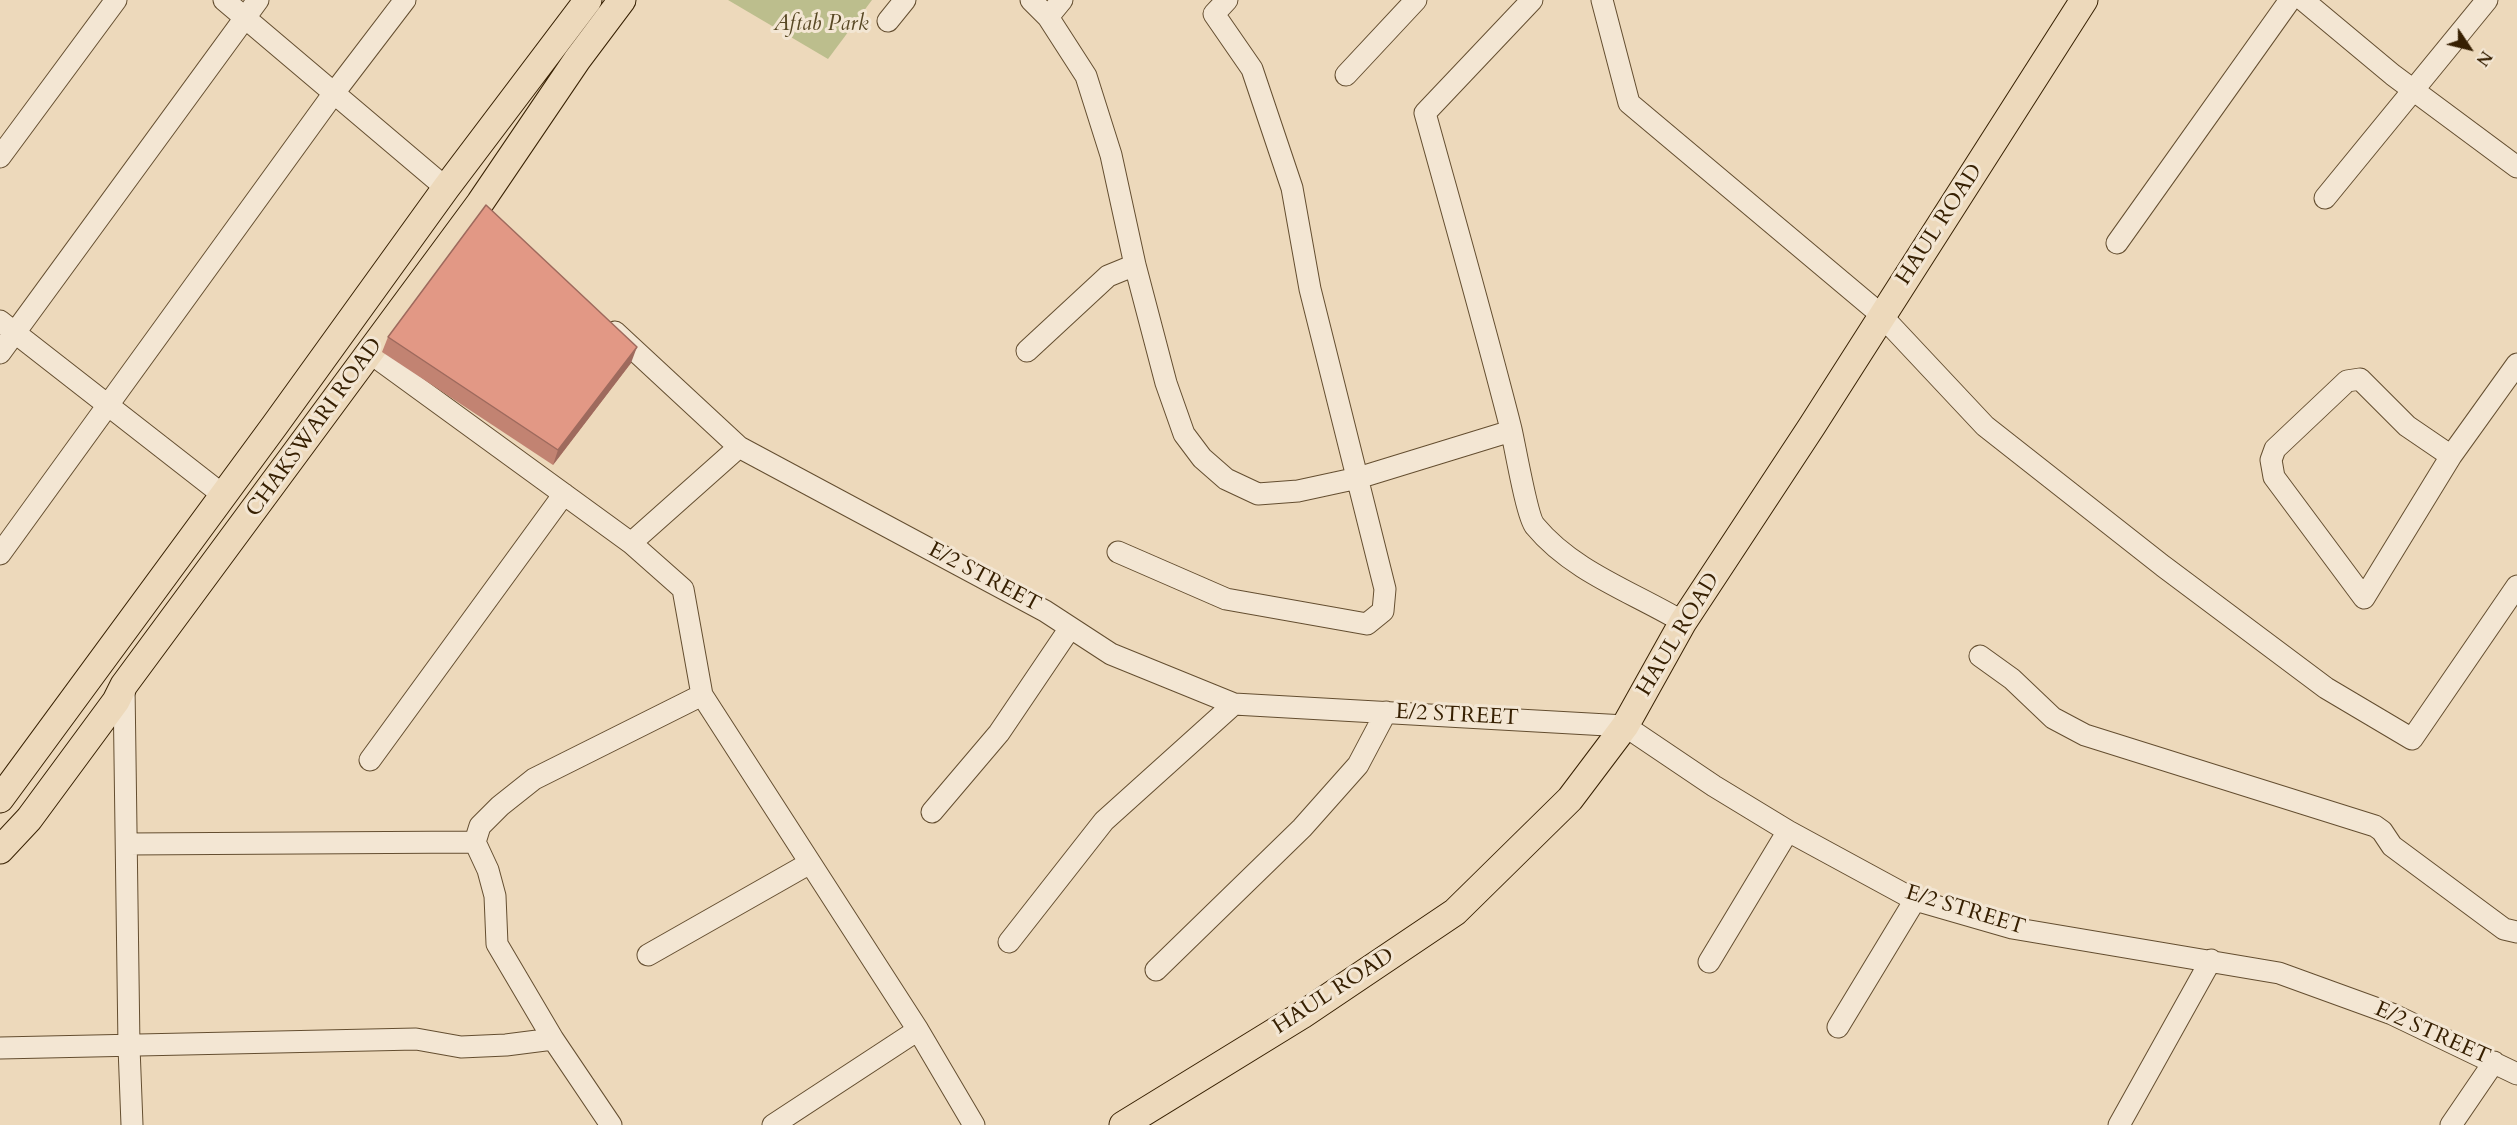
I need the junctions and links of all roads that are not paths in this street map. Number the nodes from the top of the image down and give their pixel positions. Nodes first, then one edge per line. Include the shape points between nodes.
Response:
1 (116, 0) edge
2 (224, 0) edge
3 (258, 0) edge
4 (405, 0) edge
5 (588, 0) edge
6 (622, 0) edge
7 (905, 0) edge
8 (1031, 0) edge
9 (1062, 0) edge
10 (1227, 0) edge
11 (1416, 0) edge
12 (1532, 0) edge
13 (1602, 0) edge
14 (2084, 0) edge
15 (2290, 0) edge
16 (2302, 0) edge
17 (2487, 0) edge
18 (244, 17) junction
19 (1048, 17) junction
20 (888, 21) dead end
21 (1346, 75) dead end
22 (2414, 90) junction
23 (334, 93) junction
24 (0, 157) edge
25 (2517, 167) edge
26 (446, 188) junction
27 (2325, 198) dead end
28 (2117, 243) dead end
29 (1135, 265) junction
30 (598, 315) edge
31 (1882, 316) junction
32 (7, 327) edge
33 (1027, 351) dead end
34 (0, 353) edge
35 (370, 353) junction
36 (2517, 364) edge
37 (107, 405) junction
38 (1511, 431) junction
39 (739, 447) junction
40 (2451, 456) junction
41 (1358, 478) junction
42 (564, 494) junction
43 (223, 495) junction
44 (631, 543) junction
45 (1118, 552) dead end
46 (0, 554) edge
47 (2517, 586) edge
48 (1683, 622) junction
49 (1070, 628) junction
50 (1980, 656) dead end
51 (124, 685) junction
52 (702, 695) junction
53 (1233, 704) junction
54 (1386, 712) junction
55 (1625, 726) junction
56 (370, 760) dead end
57 (0, 799) edge
58 (932, 812) dead end
59 (1788, 831) junction
60 (475, 842) junction
61 (127, 844) junction
62 (0, 850) edge
63 (810, 863) junction
64 (1915, 900) junction
65 (2517, 932) edge
66 (1009, 942) dead end
67 (648, 955) dead end
68 (2211, 960) junction
69 (1709, 962) dead end
70 (1156, 970) dead end
71 (1838, 1027) dead end
72 (918, 1030) junction
73 (553, 1039) junction
74 (129, 1047) junction
75 (0, 1048) edge
76 (2494, 1062) junction
77 (2517, 1074) edge
78 (132, 1125) edge
79 (611, 1125) edge
80 (773, 1125) edge
81 (974, 1125) edge
82 (1123, 1125) edge
83 (2119, 1125) edge
84 (2451, 1125) edge

1 - 24 street
2 - 18 street
3 - 18 street
4 - 23 street
5 - 26 main road, CHAKSWARI ROAD
6 - 35 main road, CHAKSWARI ROAD via 577,60 488,211
7 - 20 street
8 - 19 street
9 - 19 street
10 - 41 street via 1214,14 1252,69 1292,188 1310,290
11 - 21 street
12 - 38 street via 1425,113
13 - 31 street via 1629,103
14 - 31 main road, HAUL ROAD
15 - 28 street
16 - 22 street
17 - 22 street
18 - 23 street
18 - 32 street
19 - 29 street via 1086,76 1111,155
22 - 25 street
22 - 27 street
23 - 26 street
23 - 37 street
26 - 43 main road, CHAKSWARI ROAD
29 - 33 street via 1108,276
29 - 41 street via 1166,383 1184,434 1202,458 1226,479 1258,494 1298,491
30 - 39 street, E/2 STREET
31 - 47 street via 1985,426 2326,688 2412,740
31 - 48 main road, HAUL ROAD
32 - 34 street
32 - 37 street
35 - 42 street
35 - 51 main road, CHAKSWARI ROAD
36 - 40 street
37 - 43 street
37 - 46 street
38 - 41 street
38 - 48 street via 1533,524 1557,549 1593,574
39 - 44 street
39 - 49 street, E/2 STREET
40 - 40 street via 2364,598 2274,477 2271,460 2275,449 2347,381 2360,379 2407,426
41 - 45 street via 1385,589 1383,611 1367,624 1226,599
42 - 44 street
42 - 56 street
43 - 57 main road, CHAKSWARI ROAD
44 - 52 street via 683,590
48 - 55 main road, HAUL ROAD
49 - 53 street, E/2 STREET via 1111,654
49 - 58 street via 999,733
50 - 65 street via 2012,679 2053,718 2085,735 2375,826 2392,846 2504,929
51 - 61 street
51 - 62 main road, CHAKSWARI ROAD via 29,819
52 - 60 street via 534,779 480,826
52 - 63 street
53 - 54 street, E/2 STREET
53 - 66 street via 1104,821
54 - 55 street, E/2 STREET
54 - 70 street via 1358,765 1302,828
55 - 59 street, E/2 STREET
55 - 82 main road, HAUL ROAD via 1570,799 1455,912 1302,1015
59 - 64 street, E/2 STREET
59 - 69 street
60 - 61 street
60 - 73 street via 495,896 497,944
61 - 74 street
63 - 67 street
63 - 72 street
64 - 68 street, E/2 STREET via 2012,928
64 - 71 street
68 - 76 street, E/2 STREET via 2279,973 2392,1014
68 - 83 street
72 - 80 street
72 - 81 street
73 - 74 street via 461,1047 416,1039
73 - 79 street
74 - 75 street
74 - 78 street
76 - 77 street, E/2 STREET
76 - 84 street

